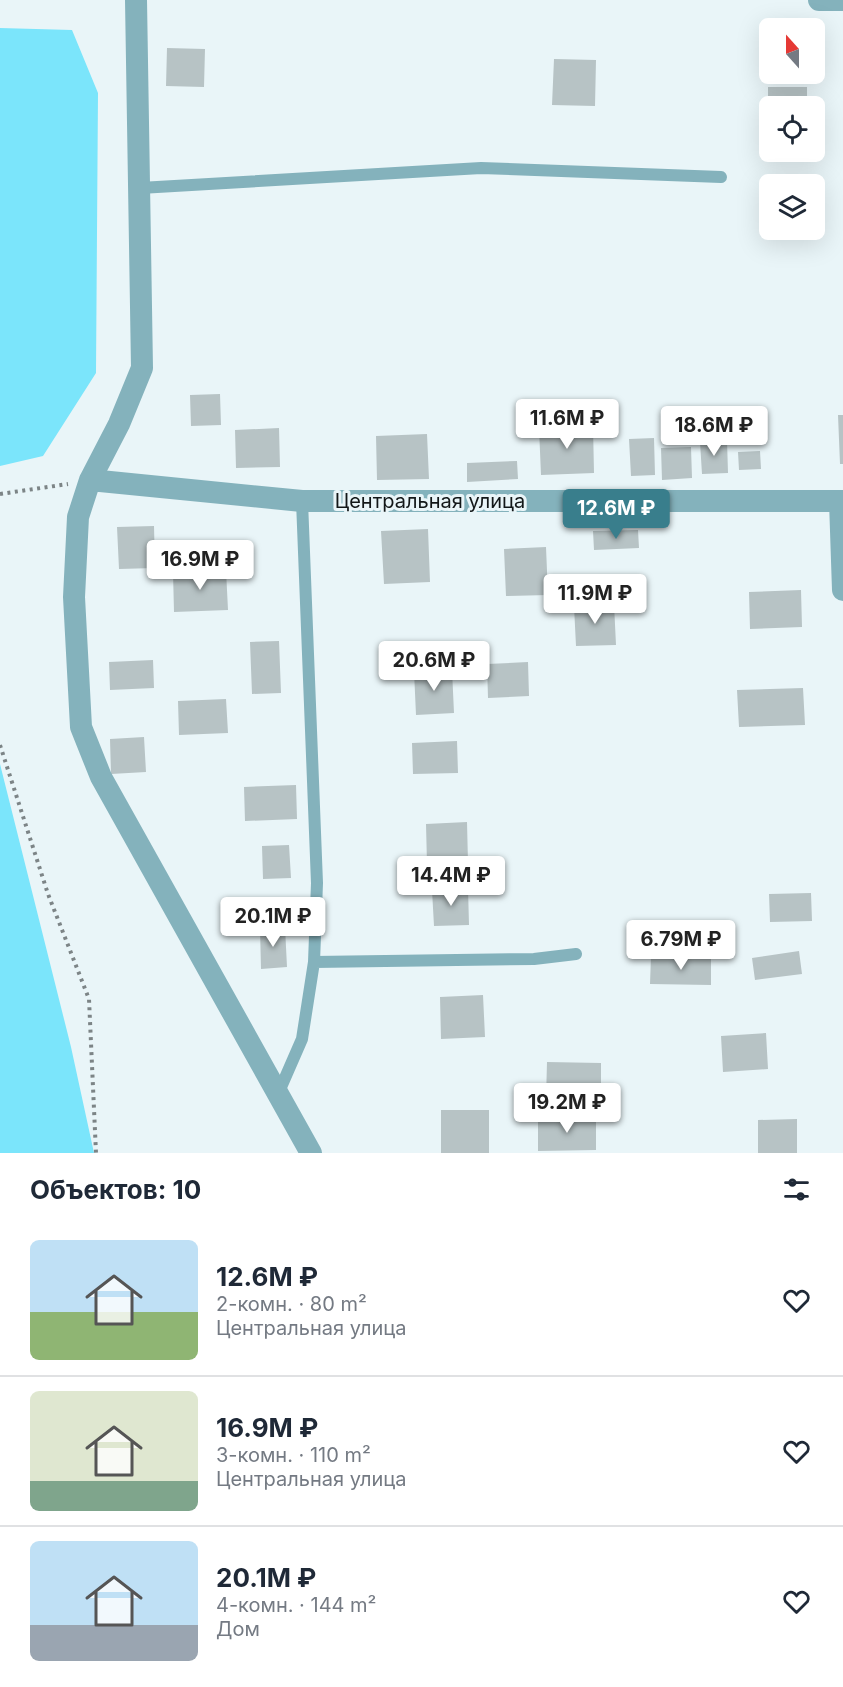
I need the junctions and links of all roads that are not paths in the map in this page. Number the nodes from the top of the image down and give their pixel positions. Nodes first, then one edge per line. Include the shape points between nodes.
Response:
1 (136, 0) edge
2 (819, 0) edge
3 (843, 0) edge
4 (721, 177) dead end
5 (140, 188) junction
6 (90, 480) junction
7 (302, 501) junction
8 (841, 501) edge
9 (843, 590) edge
10 (576, 954) dead end
11 (314, 962) junction
12 (278, 1094) junction
13 (311, 1153) edge

1 - 5 street
2 - 3 street
4 - 5 lane via 481,168
5 - 6 street via 142,368
6 - 7 street, Центральная улица
6 - 12 street via 78,517 74,597 81,727 101,777
7 - 8 street, Центральная улица
7 - 11 lane via 317,883
8 - 9 street
10 - 11 lane via 534,959
11 - 12 lane via 302,1039
12 - 13 street

